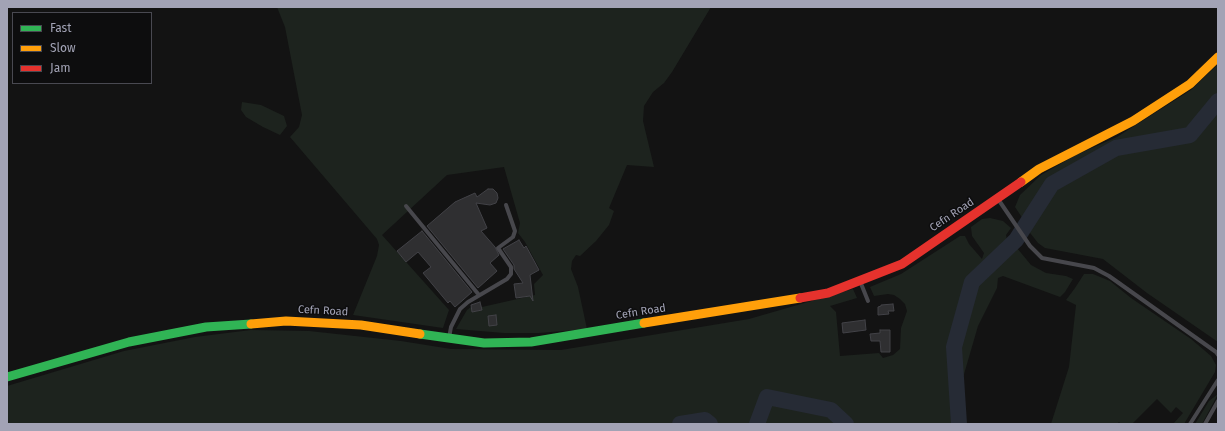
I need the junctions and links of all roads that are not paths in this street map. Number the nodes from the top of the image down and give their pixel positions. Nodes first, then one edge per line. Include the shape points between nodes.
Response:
1 (1218, 57) edge
2 (998, 199) junction
3 (506, 205) dead end
4 (406, 206) dead end
5 (860, 280) junction
6 (479, 295) junction
7 (868, 301) dead end
8 (449, 338) junction
9 (1218, 354) edge
10 (7, 377) edge
11 (1218, 380) edge
12 (1218, 401) edge
13 (1190, 424) edge
14 (1205, 424) edge

1 - 2 street, Cefn Road via 1190,84 1133,121 1039,169
2 - 5 street, Cefn Road via 902,264
2 - 9 lane via 1030,246 1042,258 1094,268 1109,276
3 - 6 lane via 515,231 513,237 498,248 511,267 511,274
4 - 6 lane
5 - 7 lane
5 - 8 street, Cefn Road via 828,293 531,342 484,343
6 - 8 lane via 460,309 451,327
8 - 10 street, Cefn Road via 361,325 286,321 206,327 129,342
11 - 13 lane
12 - 14 lane

